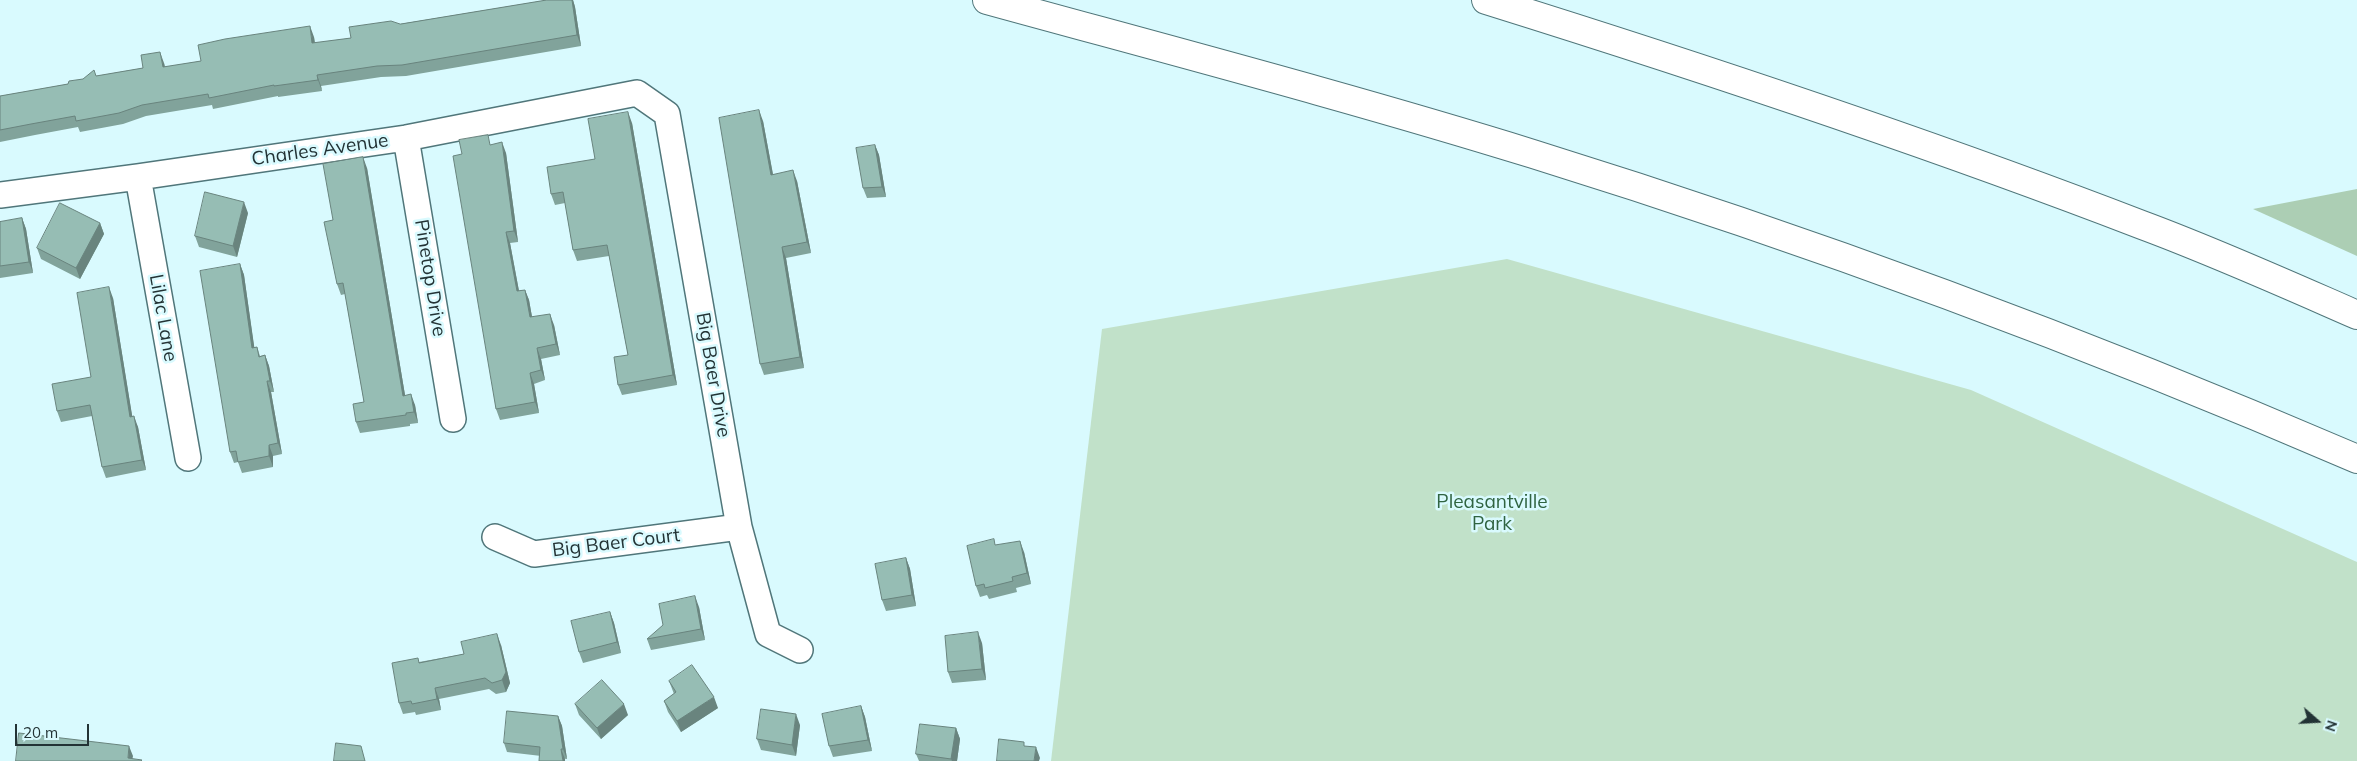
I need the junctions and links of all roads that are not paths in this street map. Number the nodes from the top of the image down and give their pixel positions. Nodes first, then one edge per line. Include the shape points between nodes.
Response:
1 (987, 0) edge
2 (1486, 0) edge
3 (637, 93) joint
4 (406, 138) junction
5 (138, 177) junction
6 (0, 195) edge
7 (2357, 314) edge
8 (453, 419) dead end
9 (188, 458) dead end
10 (2357, 460) edge
11 (740, 527) junction
12 (494, 537) dead end
13 (800, 650) dead end

1 - 10 highway via 1354,101 1531,153 1720,214 2096,351
2 - 7 highway via 1768,90 1948,152 2145,226
3 - 4 street, Charles Avenue
3 - 11 street, Big Baer Drive via 667,114
4 - 5 street, Charles Avenue
4 - 8 street, Pinetop Drive
5 - 6 street, Charles Avenue
5 - 9 street, Lilac Lane
11 - 12 street, Big Baer Court via 534,554
11 - 13 street, Big Baer Drive via 768,634

